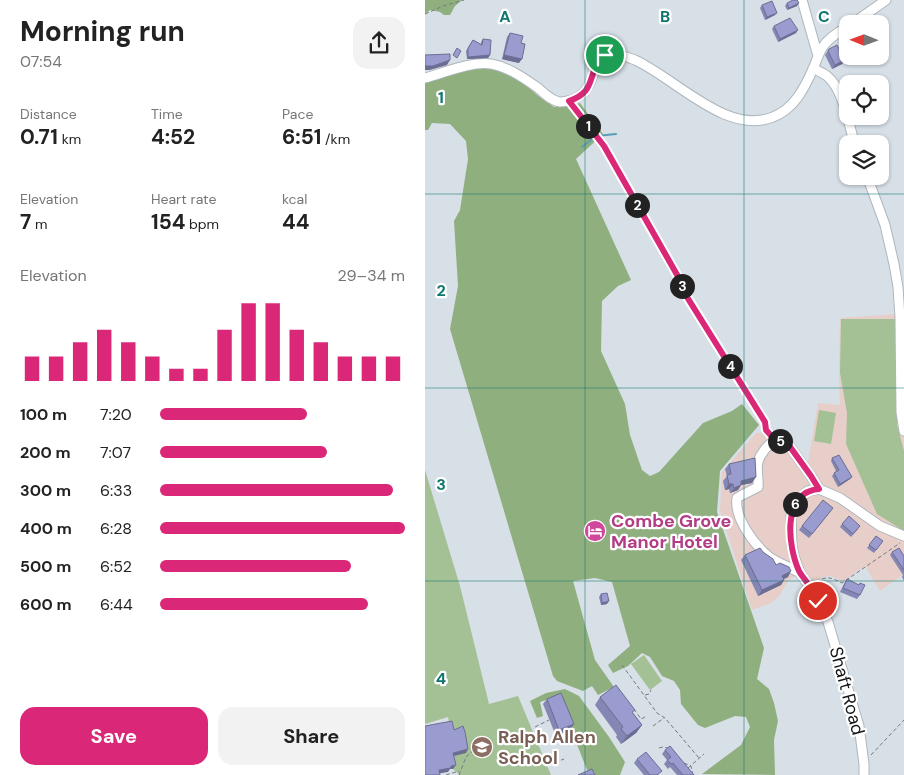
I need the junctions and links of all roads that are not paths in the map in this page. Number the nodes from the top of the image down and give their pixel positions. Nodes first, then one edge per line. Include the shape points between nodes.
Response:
1 (802, 0) edge
2 (886, 0) edge
3 (865, 15) edge
4 (839, 32) edge
5 (817, 56) junction
6 (813, 68) junction
7 (425, 78) edge
8 (853, 135) edge
9 (870, 185) edge
10 (904, 431) edge
11 (819, 489) junction
12 (904, 536) edge
13 (800, 573) junction
14 (864, 775) edge

1 - 5 street
2 - 3 street
4 - 5 street
5 - 6 street
6 - 7 street via 794,104 785,112 772,118 748,121 724,114 637,61 619,54 605,55 598,61 585,93 561,102 516,73 490,64 471,65
6 - 8 street via 827,76 836,88
9 - 10 street via 885,225 894,264 901,318
11 - 12 street via 840,498 880,526
11 - 13 street, Shaft Road via 808,491 801,497 791,515 792,546
11 - 13 street via 788,444 776,441 768,446 757,464 757,487 737,498 737,512 749,536 769,556
13 - 14 street, Shaft Road via 828,622 859,726

